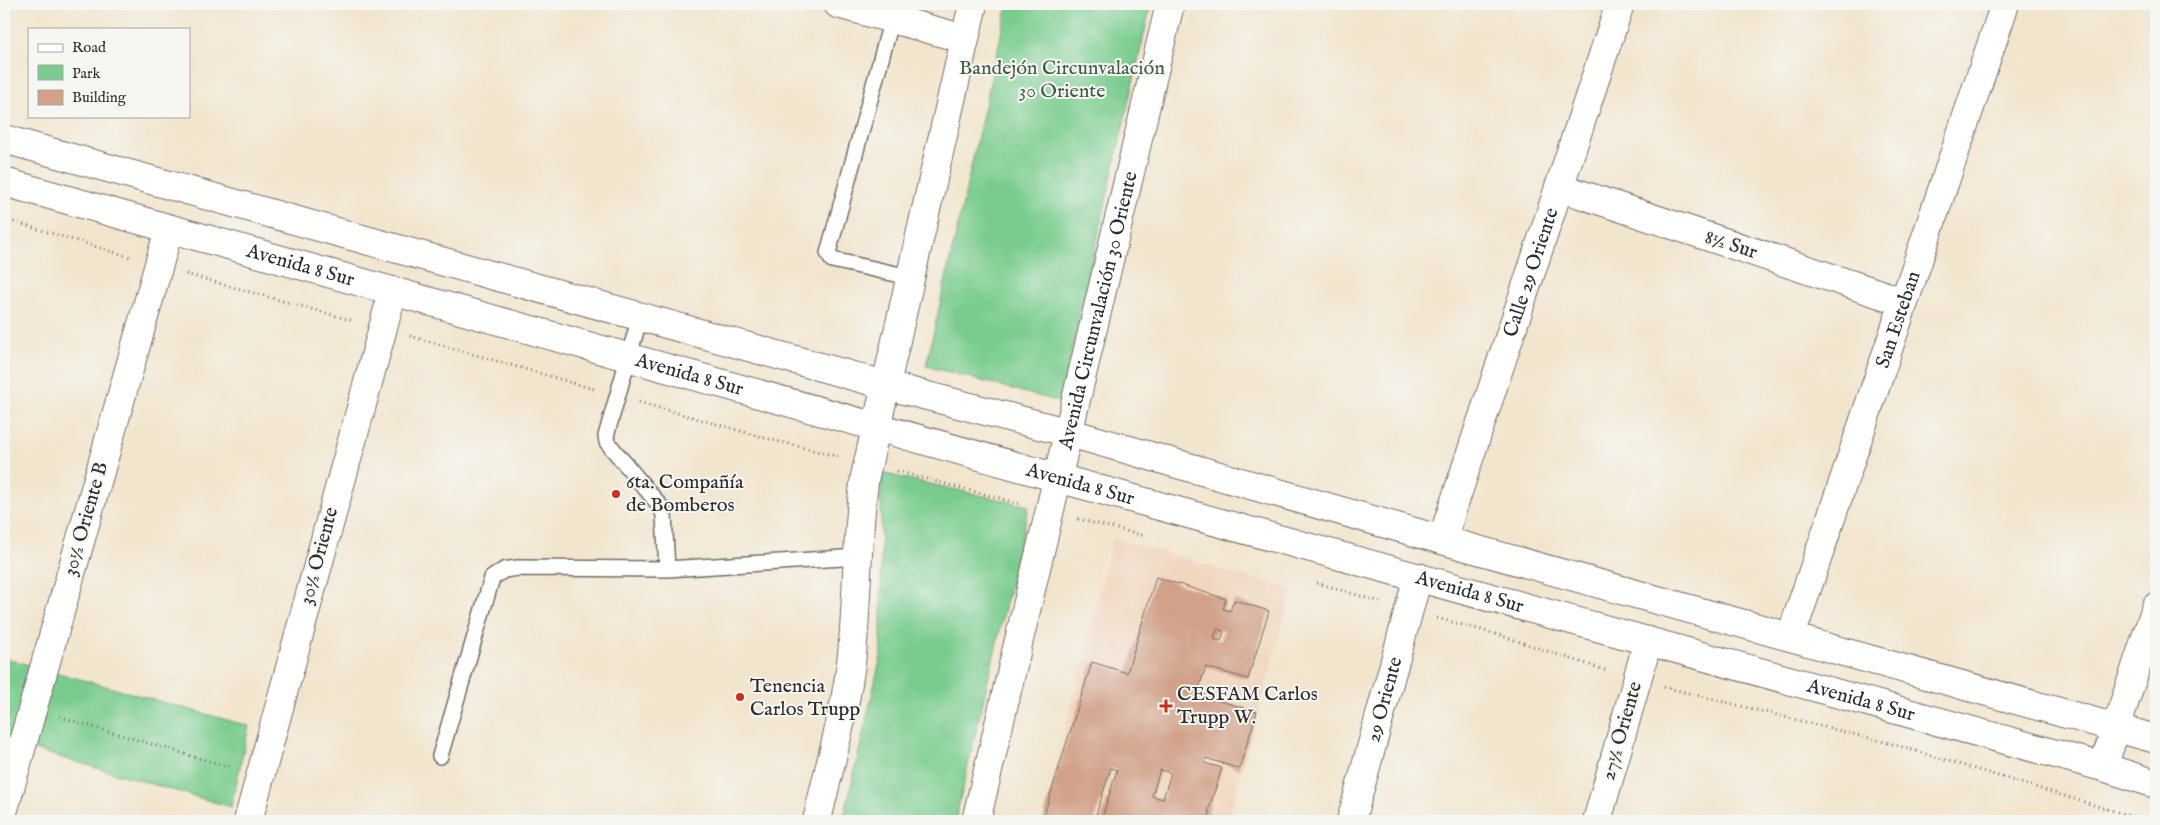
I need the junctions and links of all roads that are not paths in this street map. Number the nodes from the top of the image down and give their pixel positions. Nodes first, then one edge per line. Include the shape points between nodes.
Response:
1 (838, 4) edge
2 (973, 4) edge
3 (1170, 4) edge
4 (1620, 4) edge
5 (2005, 4) edge
6 (894, 11) edge
7 (965, 39) junction
8 (4, 139) edge
9 (4, 182) edge
10 (1559, 187) junction
11 (169, 228) junction
12 (910, 277) junction
13 (393, 291) junction
14 (1904, 302) junction
15 (640, 317) junction
16 (629, 356) junction
17 (885, 386) junction
18 (875, 425) junction
19 (1070, 433) junction
20 (1058, 478) junction
21 (1442, 540) junction
22 (858, 557) junction
23 (667, 569) junction
24 (1418, 577) junction
25 (2156, 607) edge
26 (1791, 636) junction
27 (1648, 641) junction
28 (2116, 727) junction
29 (2156, 739) edge
30 (440, 756) dead end
31 (2103, 767) junction
32 (2156, 784) edge
33 (4, 809) edge
34 (248, 821) edge
35 (817, 821) edge
36 (976, 821) edge
37 (1350, 821) edge
38 (1597, 821) edge

1 - 6 street
2 - 7 street
3 - 19 street, Avenida Circunvalación 30 Oriente
4 - 10 street, Calle 29 Oriente
5 - 14 street, San Esteban
6 - 7 street
6 - 12 lane via 828,253 832,260
7 - 12 street
8 - 15 street, Avenida 8 Sur
9 - 11 street, Avenida 8 Sur
10 - 14 street, 8½ Sur
10 - 21 street, Calle 29 Oriente
11 - 13 street, Avenida 8 Sur
11 - 33 street, 30½ Oriente B
12 - 17 street
13 - 16 street, Avenida 8 Sur
13 - 34 street, 30½ Oriente
14 - 26 street, San Esteban
15 - 16 lane
15 - 17 street, Avenida 8 Sur
16 - 18 street, Avenida 8 Sur
16 - 23 lane via 607,442 661,507
17 - 18 street
17 - 19 street, Avenida 8 Sur
18 - 20 street, Avenida 8 Sur
18 - 22 street via 859,513
19 - 20 street, Avenida Circunvalación 30 Oriente
19 - 21 street, Avenida 8 Sur
20 - 24 street, Avenida 8 Sur
20 - 36 street, Avenida Circunvalación 30 Oriente
21 - 26 street, Avenida 8 Sur
22 - 23 lane
22 - 35 street via 848,684
23 - 30 lane via 517,568 504,570 492,578
24 - 27 street, Avenida 8 Sur
24 - 37 street, 29 Oriente
25 - 28 street
26 - 28 street, Avenida 8 Sur
27 - 31 street, Avenida 8 Sur
27 - 38 street, 27½ Oriente
28 - 29 street, Avenida 8 Sur
28 - 31 street
31 - 32 street, Avenida 8 Sur

